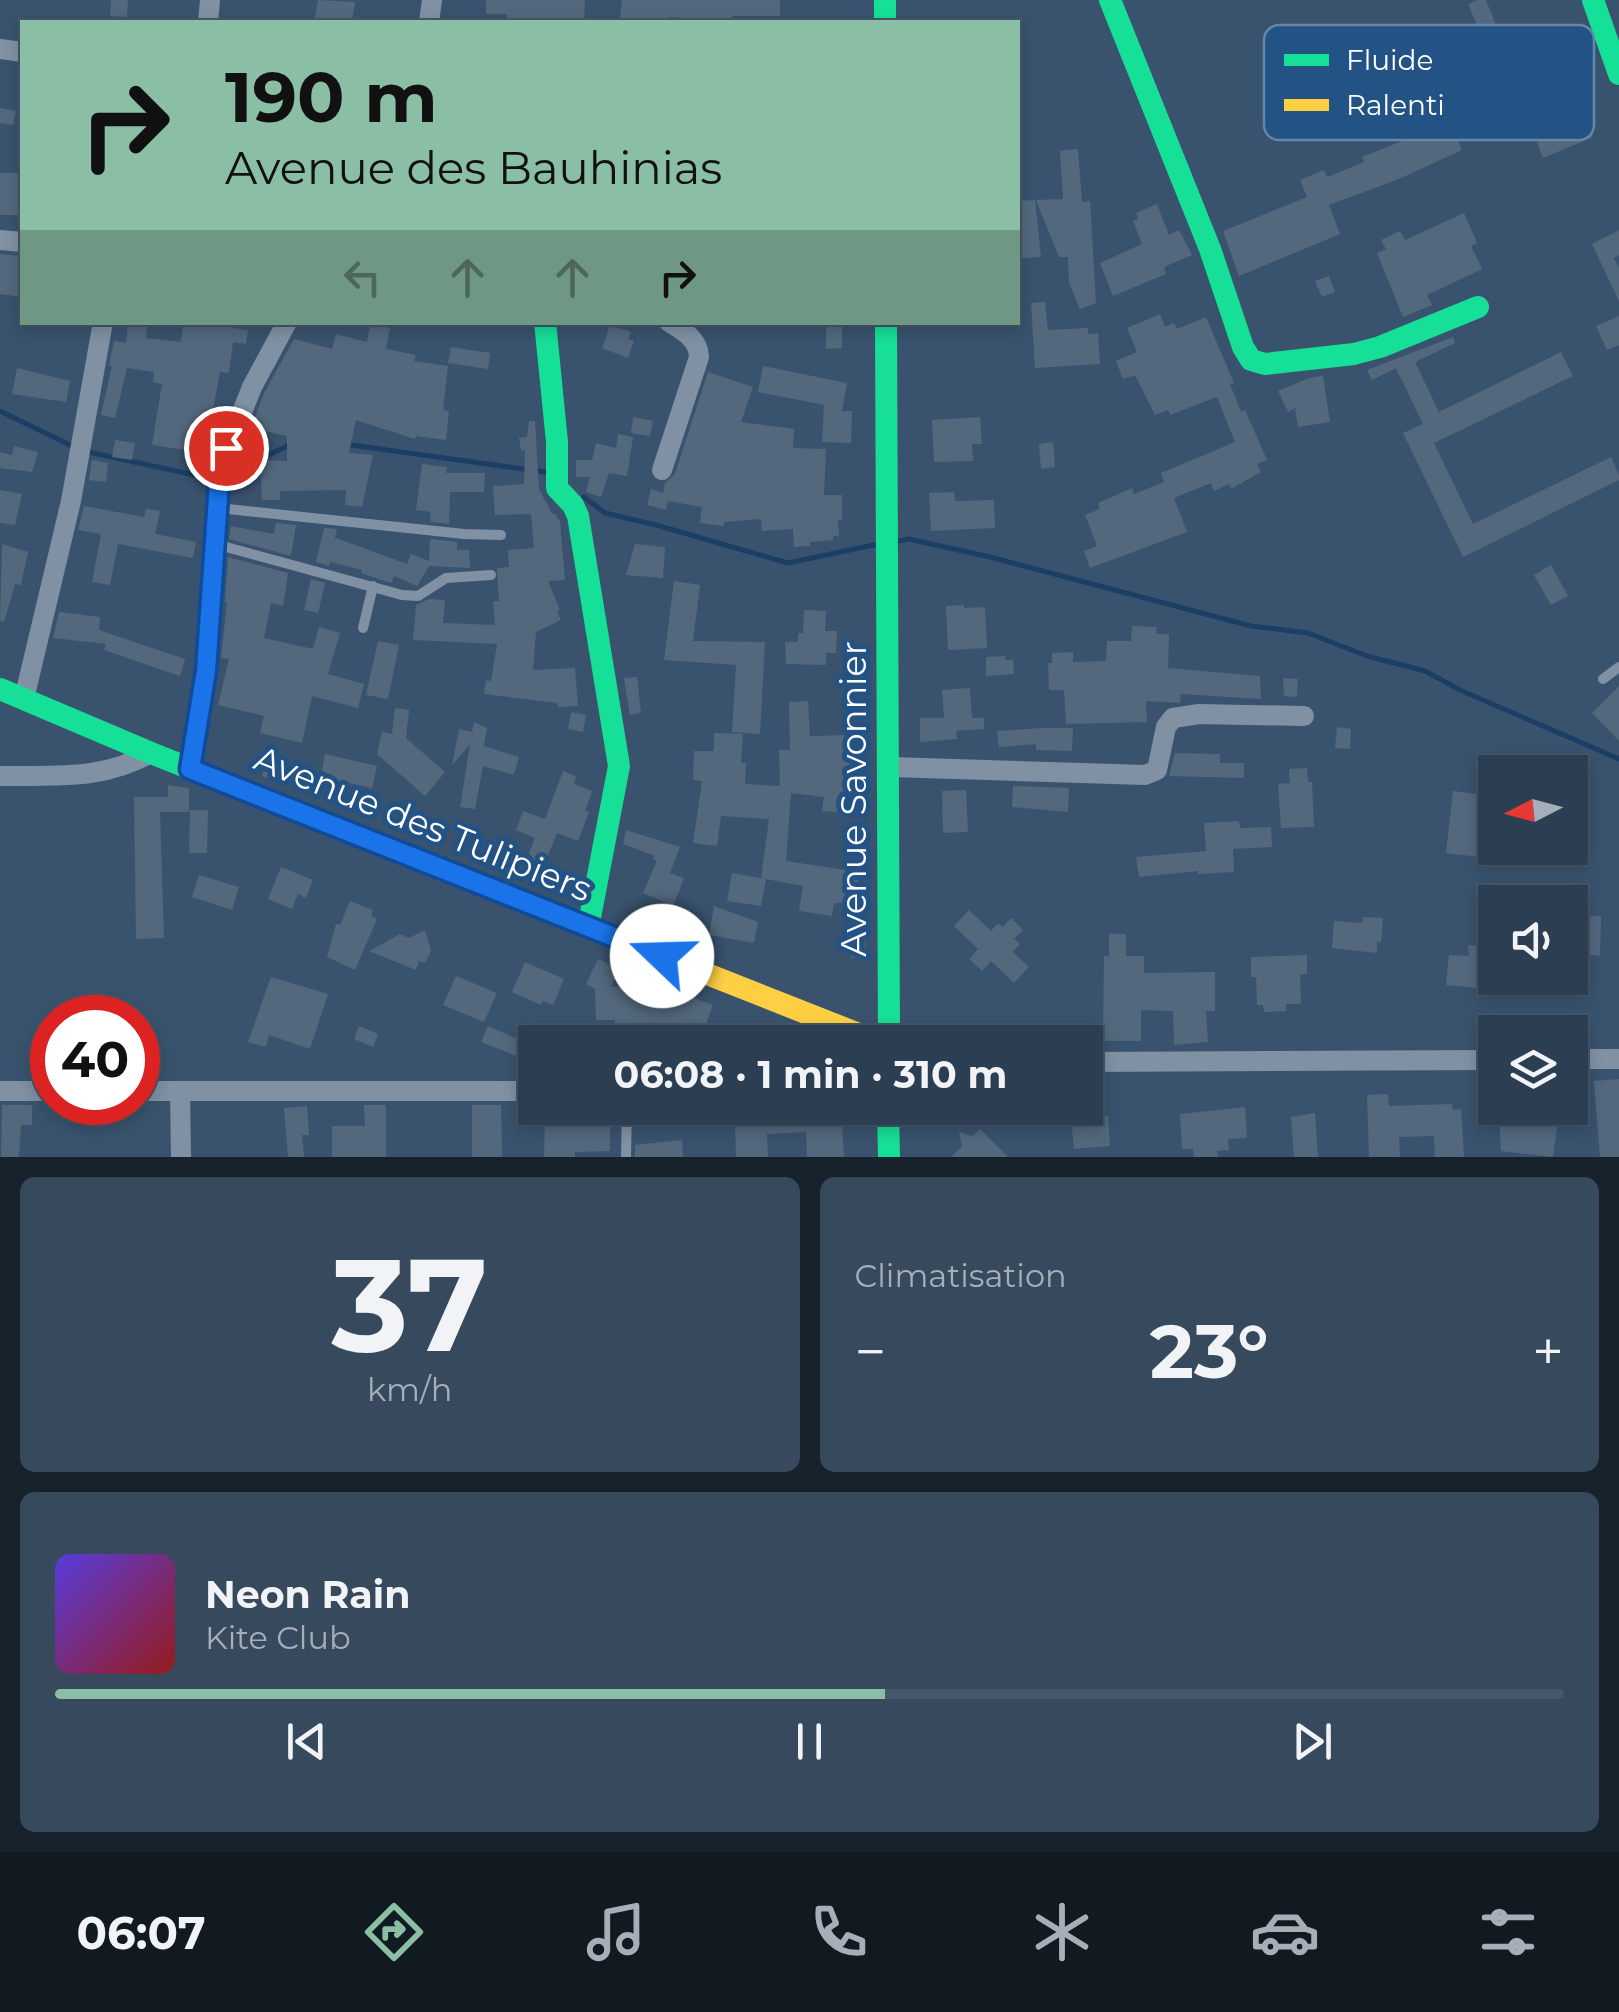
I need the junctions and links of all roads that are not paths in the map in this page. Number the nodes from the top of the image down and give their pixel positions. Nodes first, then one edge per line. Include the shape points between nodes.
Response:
1 (1110, 0) edge
2 (1593, 0) edge
3 (1619, 74) edge
4 (1478, 307) dead end
5 (102, 325) edge
6 (285, 325) edge
7 (545, 325) edge
8 (673, 325) edge
9 (886, 325) edge
10 (662, 470) dead end
11 (219, 500) junction
12 (501, 535) dead end
13 (215, 544) junction
14 (491, 575) dead end
15 (373, 586) junction
16 (363, 628) dead end
17 (1619, 667) edge
18 (1603, 679) dead end
19 (0, 689) edge
20 (24, 699) junction
21 (1304, 716) dead end
22 (150, 753) junction
23 (890, 768) junction
24 (190, 769) junction
25 (0, 776) edge
26 (588, 928) junction
27 (836, 1025) edge
28 (889, 1025) edge
29 (1619, 1059) edge
30 (1478, 1060) edge
31 (1588, 1060) edge
32 (1103, 1062) edge
33 (0, 1091) edge
34 (30, 1091) edge
35 (160, 1091) edge
36 (180, 1091) junction
37 (518, 1091) edge
38 (627, 1125) edge
39 (888, 1125) edge
40 (181, 1157) edge
41 (626, 1157) edge
42 (889, 1157) edge

1 - 4 street via 1251,360 1354,354
2 - 3 street
5 - 20 street
6 - 11 street via 220,468
7 - 26 street via 556,484 578,516 618,748
8 - 10 street via 691,338 699,357
9 - 23 street, Avenue Savonnier
11 - 12 lane
11 - 13 street
13 - 15 lane
13 - 24 street via 206,671
14 - 15 lane via 446,578 418,596
15 - 16 lane
17 - 18 lane
19 - 20 street, Avenue des Tulipiers
20 - 22 street, Avenue des Tulipiers
21 - 23 street via 1177,716 1166,727 1157,770 1146,775
22 - 24 street, Avenue des Tulipiers
22 - 25 street via 112,772
23 - 28 street, Avenue Savonnier
24 - 26 street, Avenue des Tulipiers
26 - 27 street, Avenue des Tulipiers
29 - 31 street
30 - 32 street
33 - 34 street
35 - 36 street
36 - 37 street
36 - 40 street
38 - 41 lane
39 - 42 street

